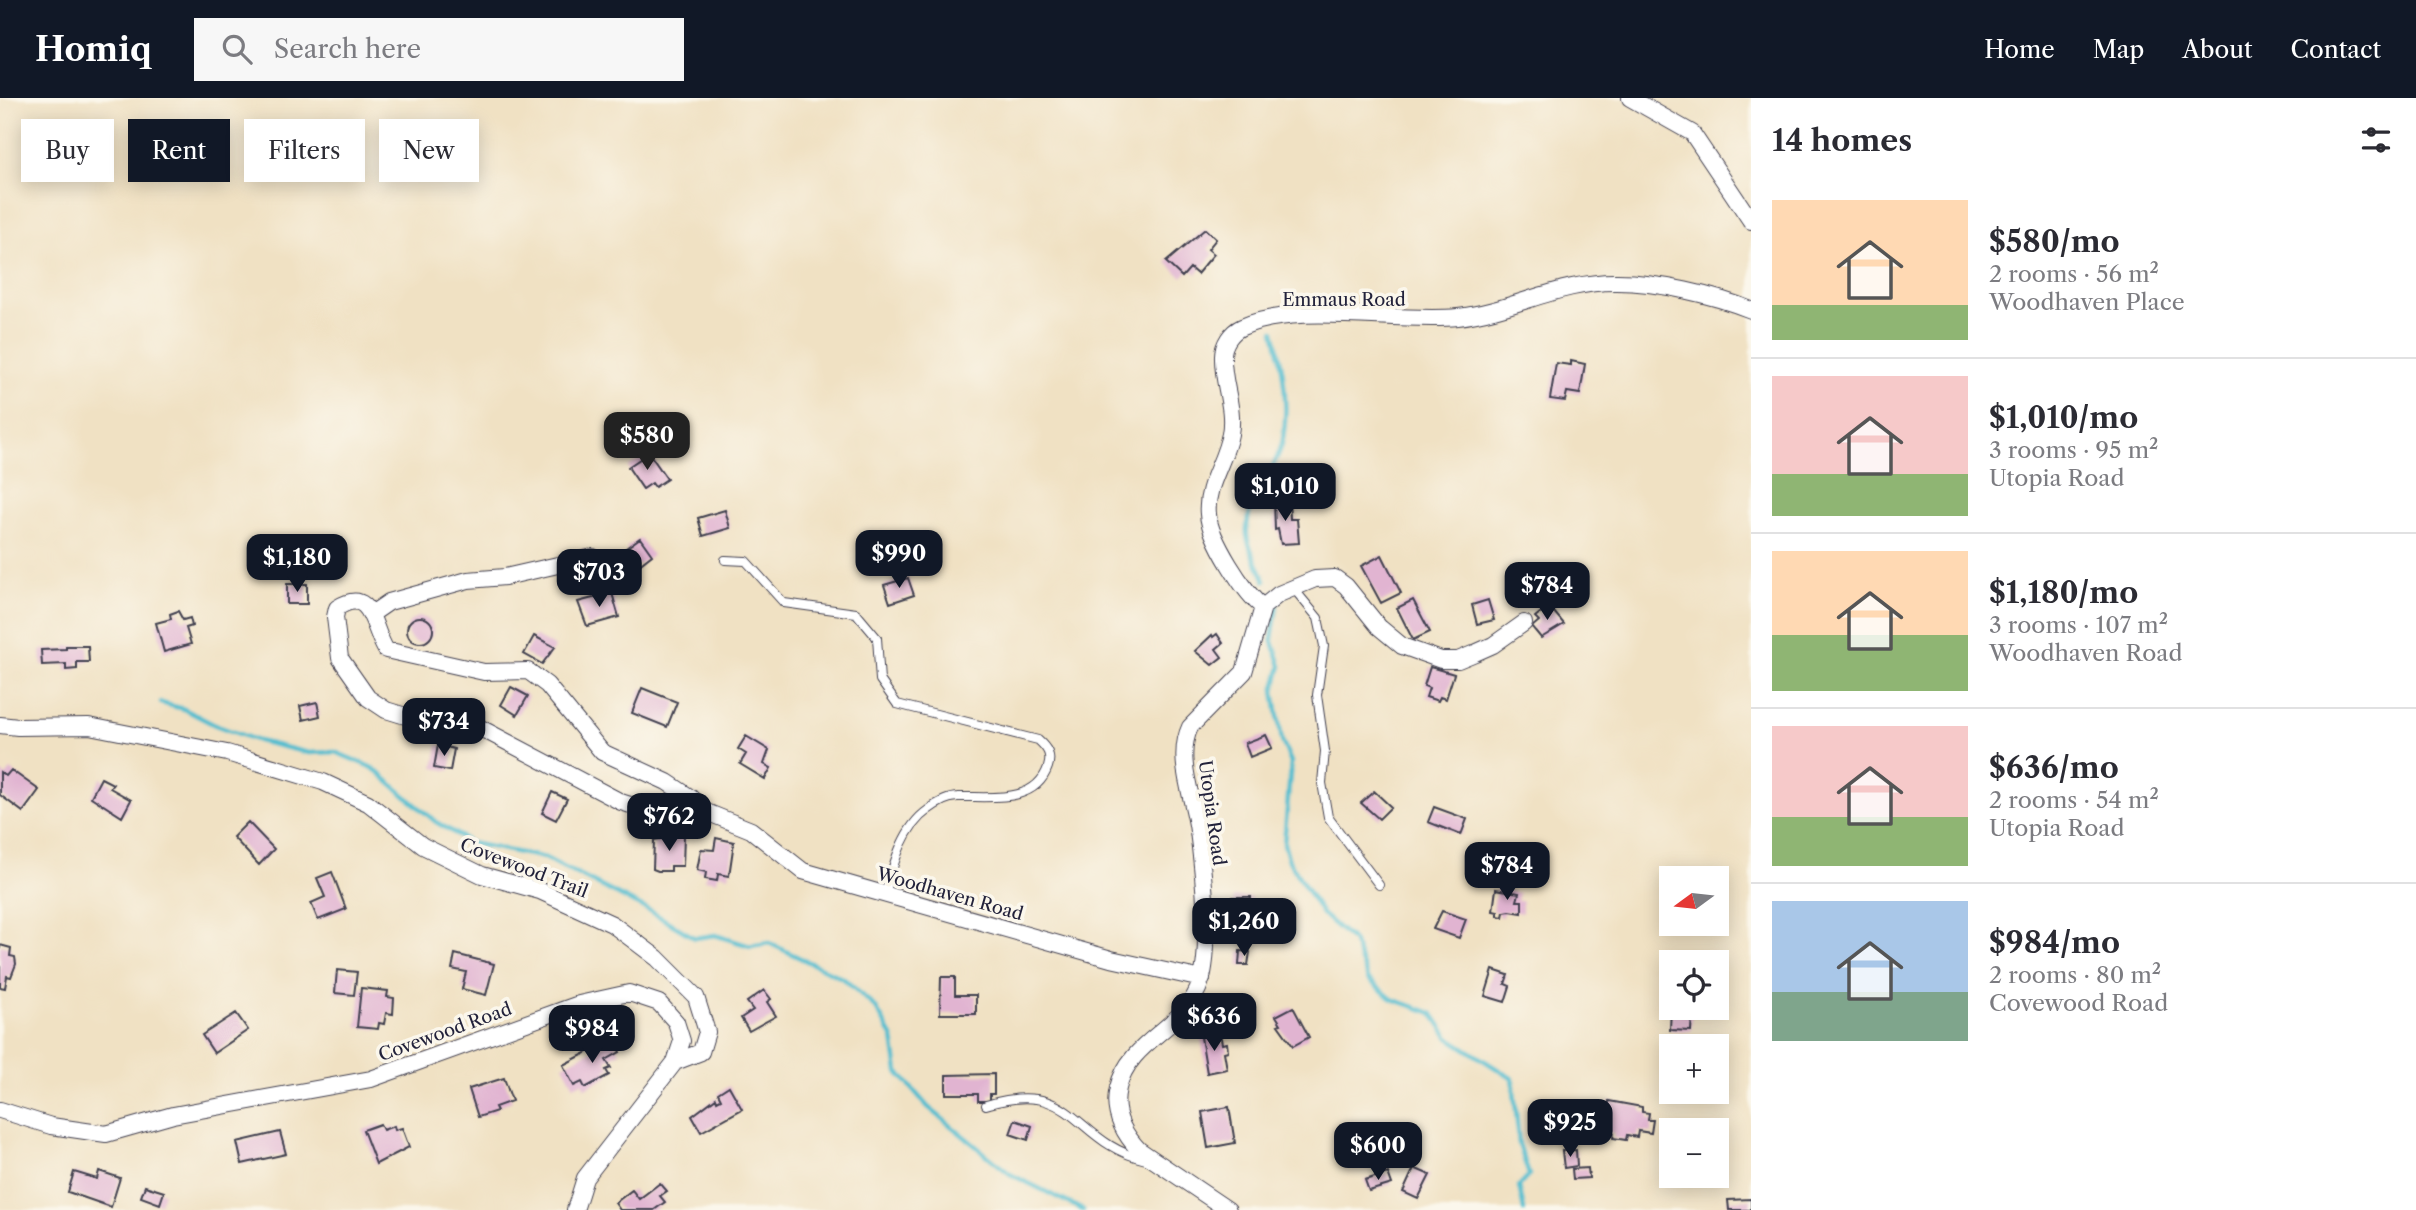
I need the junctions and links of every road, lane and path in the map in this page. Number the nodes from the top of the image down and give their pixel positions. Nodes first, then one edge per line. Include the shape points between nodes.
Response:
1 (1630, 98) edge
2 (1751, 221) edge
3 (1751, 310) edge
4 (593, 557) dead end
5 (724, 560) dead end
6 (1294, 589) junction
7 (1263, 607) junction
8 (373, 613) junction
9 (1524, 623) dead end
10 (0, 724) edge
11 (704, 811) junction
12 (1379, 885) dead end
13 (884, 895) junction
14 (1202, 979) junction
15 (675, 1062) junction
16 (986, 1105) dead end
17 (0, 1110) edge
18 (1152, 1161) junction
19 (575, 1210) edge
20 (1228, 1210) edge

1 - 2 street via 1692,133
3 - 7 street, Emmaus Road via 1699,295 1615,282 1578,285 1457,317 1278,318 1241,327 1223,349 1232,419 1226,450 1211,486 1208,516 1211,534 1222,553 1252,600
4 - 8 street via 505,577 468,580 389,602
5 - 13 lane via 746,561 784,603 856,613 877,638 880,680 897,704 1038,740 1050,754 1043,779 1030,789 987,800 956,797 925,812 899,850
6 - 7 street
6 - 9 street via 1315,579 1335,578 1402,646 1441,660 1458,660 1493,645
6 - 12 lane via 1318,618 1324,646 1317,695 1328,817
7 - 14 street, Utopia Road via 1244,672 1198,716 1185,738 1206,942
8 - 11 street, Woodhaven Road via 376,636 386,650 484,673 528,671 547,685 602,752 667,782
8 - 11 street, Woodhaven Road via 360,602 348,601 337,608 340,658 368,698 386,710 412,719 471,723 633,806 659,814
10 - 15 street, Covewood Trail via 89,726 227,753 323,782 368,803 423,846 470,870 540,891 612,924 657,958 696,997 707,1032 701,1052
11 - 13 street, Woodhaven Road via 751,830 803,871
13 - 14 street, Woodhaven Road via 1111,959
14 - 18 street, Utopia Road via 1186,1007 1124,1066 1116,1108 1128,1138
15 - 17 street, Covewood Road via 681,1041 676,1022 659,1003 629,993 579,1004 371,1079 173,1115 106,1134 51,1126
15 - 19 street via 586,1178
16 - 18 lane via 1034,1097 1062,1106 1112,1148
18 - 20 street, Utopia Road

